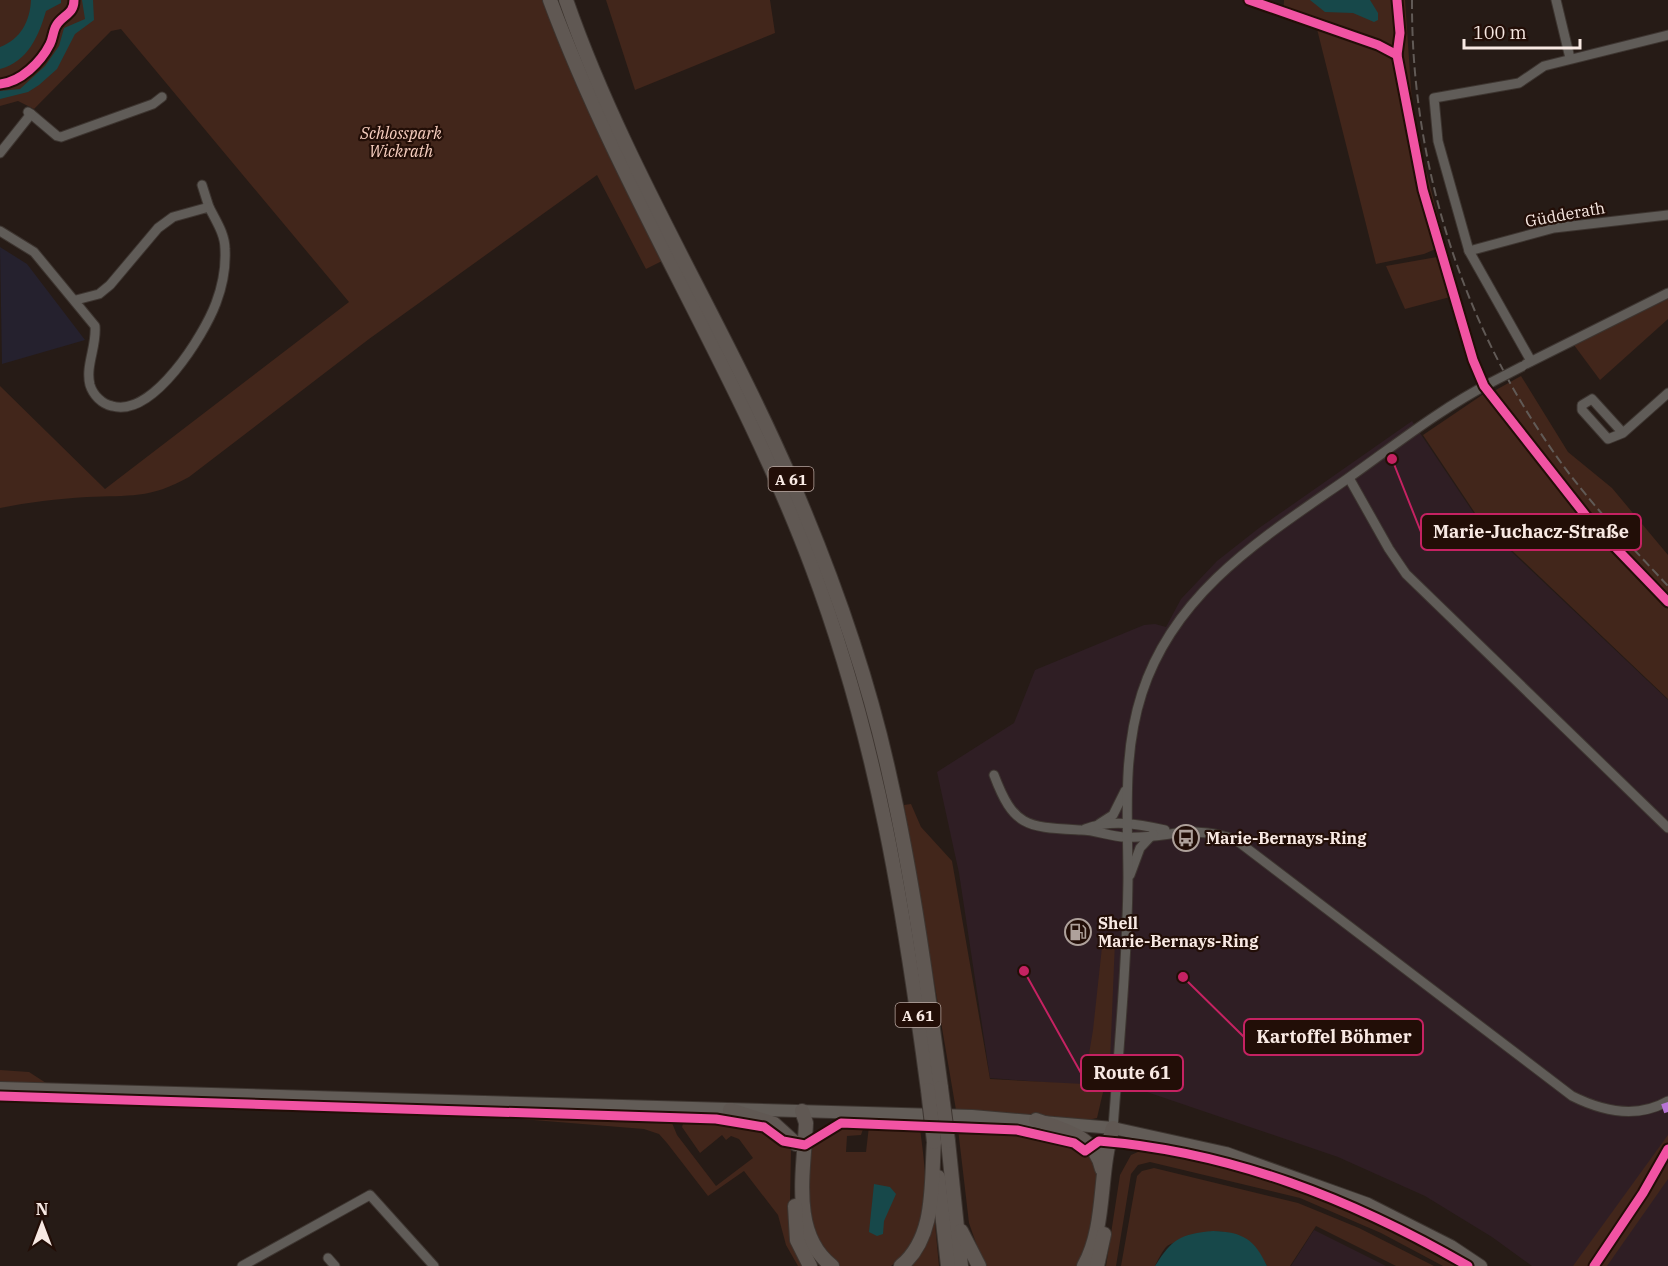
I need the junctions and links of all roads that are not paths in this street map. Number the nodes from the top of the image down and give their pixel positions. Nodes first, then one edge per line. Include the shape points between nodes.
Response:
1 (550, 0) edge
2 (566, 0) edge
3 (1248, 0) edge
4 (1556, 0) edge
5 (1668, 35) edge
6 (1396, 55) dead end
7 (1570, 58) junction
8 (162, 97) dead end
9 (0, 153) edge
10 (202, 185) dead end
11 (209, 207) junction
12 (1668, 214) edge
13 (0, 231) edge
14 (1469, 251) junction
15 (1668, 293) edge
16 (76, 300) junction
17 (1527, 363) junction
18 (1668, 393) edge
19 (1623, 433) junction
20 (1349, 477) junction
21 (994, 775) dead end
22 (1127, 783) junction
23 (1127, 823) junction
24 (1098, 824) junction
25 (1668, 828) edge
26 (1083, 830) junction
27 (1173, 832) junction
28 (1153, 834) junction
29 (1126, 837) junction
30 (1128, 880) junction
31 (0, 1088) edge
32 (934, 1089) junction
33 (1668, 1101) edge
34 (730, 1110) junction
35 (802, 1112) junction
36 (1036, 1120) junction
37 (1113, 1128) junction
38 (941, 1141) junction
39 (796, 1144) junction
40 (1103, 1174) junction
41 (957, 1222) junction
42 (328, 1258) dead end
43 (242, 1266) edge
44 (336, 1266) edge
45 (434, 1266) edge
46 (810, 1266) edge
47 (832, 1266) edge
48 (901, 1266) edge
49 (948, 1266) edge
50 (961, 1266) edge
51 (979, 1266) edge
52 (1084, 1266) edge
53 (1097, 1266) edge
54 (1481, 1266) edge

1 - 32 highway, A 61 via 596,113 767,462 811,565 869,743
2 - 32 highway, A 61 via 611,110 790,478 852,641 890,778 920,938
3 - 6 street via 1378,45
4 - 7 street
5 - 7 street
7 - 14 street via 1544,66 1519,83 1434,98 1438,141
8 - 9 street via 153,104 61,136 28,112
10 - 11 street
11 - 16 street via 174,218 158,228 105,289
11 - 16 street via 225,247 216,303 187,357 142,400 115,408 98,398 90,384 96,342 94,326
12 - 14 street, Güdderath via 1554,228
13 - 16 street via 34,252
14 - 17 street
15 - 17 street
17 - 20 street, bridge via 1453,404
18 - 19 street
19 - 19 street via 1592,399 1582,405 1608,440
20 - 22 street via 1224,568 1182,615 1157,657 1142,694
20 - 25 street via 1406,574
21 - 26 street via 1005,803 1028,824
22 - 23 street
22 - 24 street via 1113,815
23 - 24 street
23 - 27 street
23 - 29 street
24 - 26 street
26 - 29 street
27 - 28 street
27 - 33 street via 1219,834 1247,848 1572,1096 1611,1111 1636,1111
28 - 29 street
28 - 30 street via 1140,848
29 - 30 street
30 - 37 street
31 - 34 main road
32 - 38 highway, A 61, bridge
34 - 35 main road
34 - 39 highway via 774,1124
35 - 36 main road
35 - 39 highway
35 - 47 highway via 806,1123 805,1226 812,1245
36 - 37 main road
36 - 40 highway via 1088,1143 1096,1151
37 - 40 highway
37 - 53 highway via 1114,1149
37 - 54 main road via 1226,1153 1368,1204 1451,1246
38 - 41 highway, A 61
38 - 48 highway via 926,1228 916,1250
38 - 49 highway, A 61
39 - 46 highway via 795,1228 801,1252
40 - 52 highway via 1095,1237
41 - 50 highway, A 61
41 - 51 highway
42 - 44 street
43 - 45 street via 370,1195

